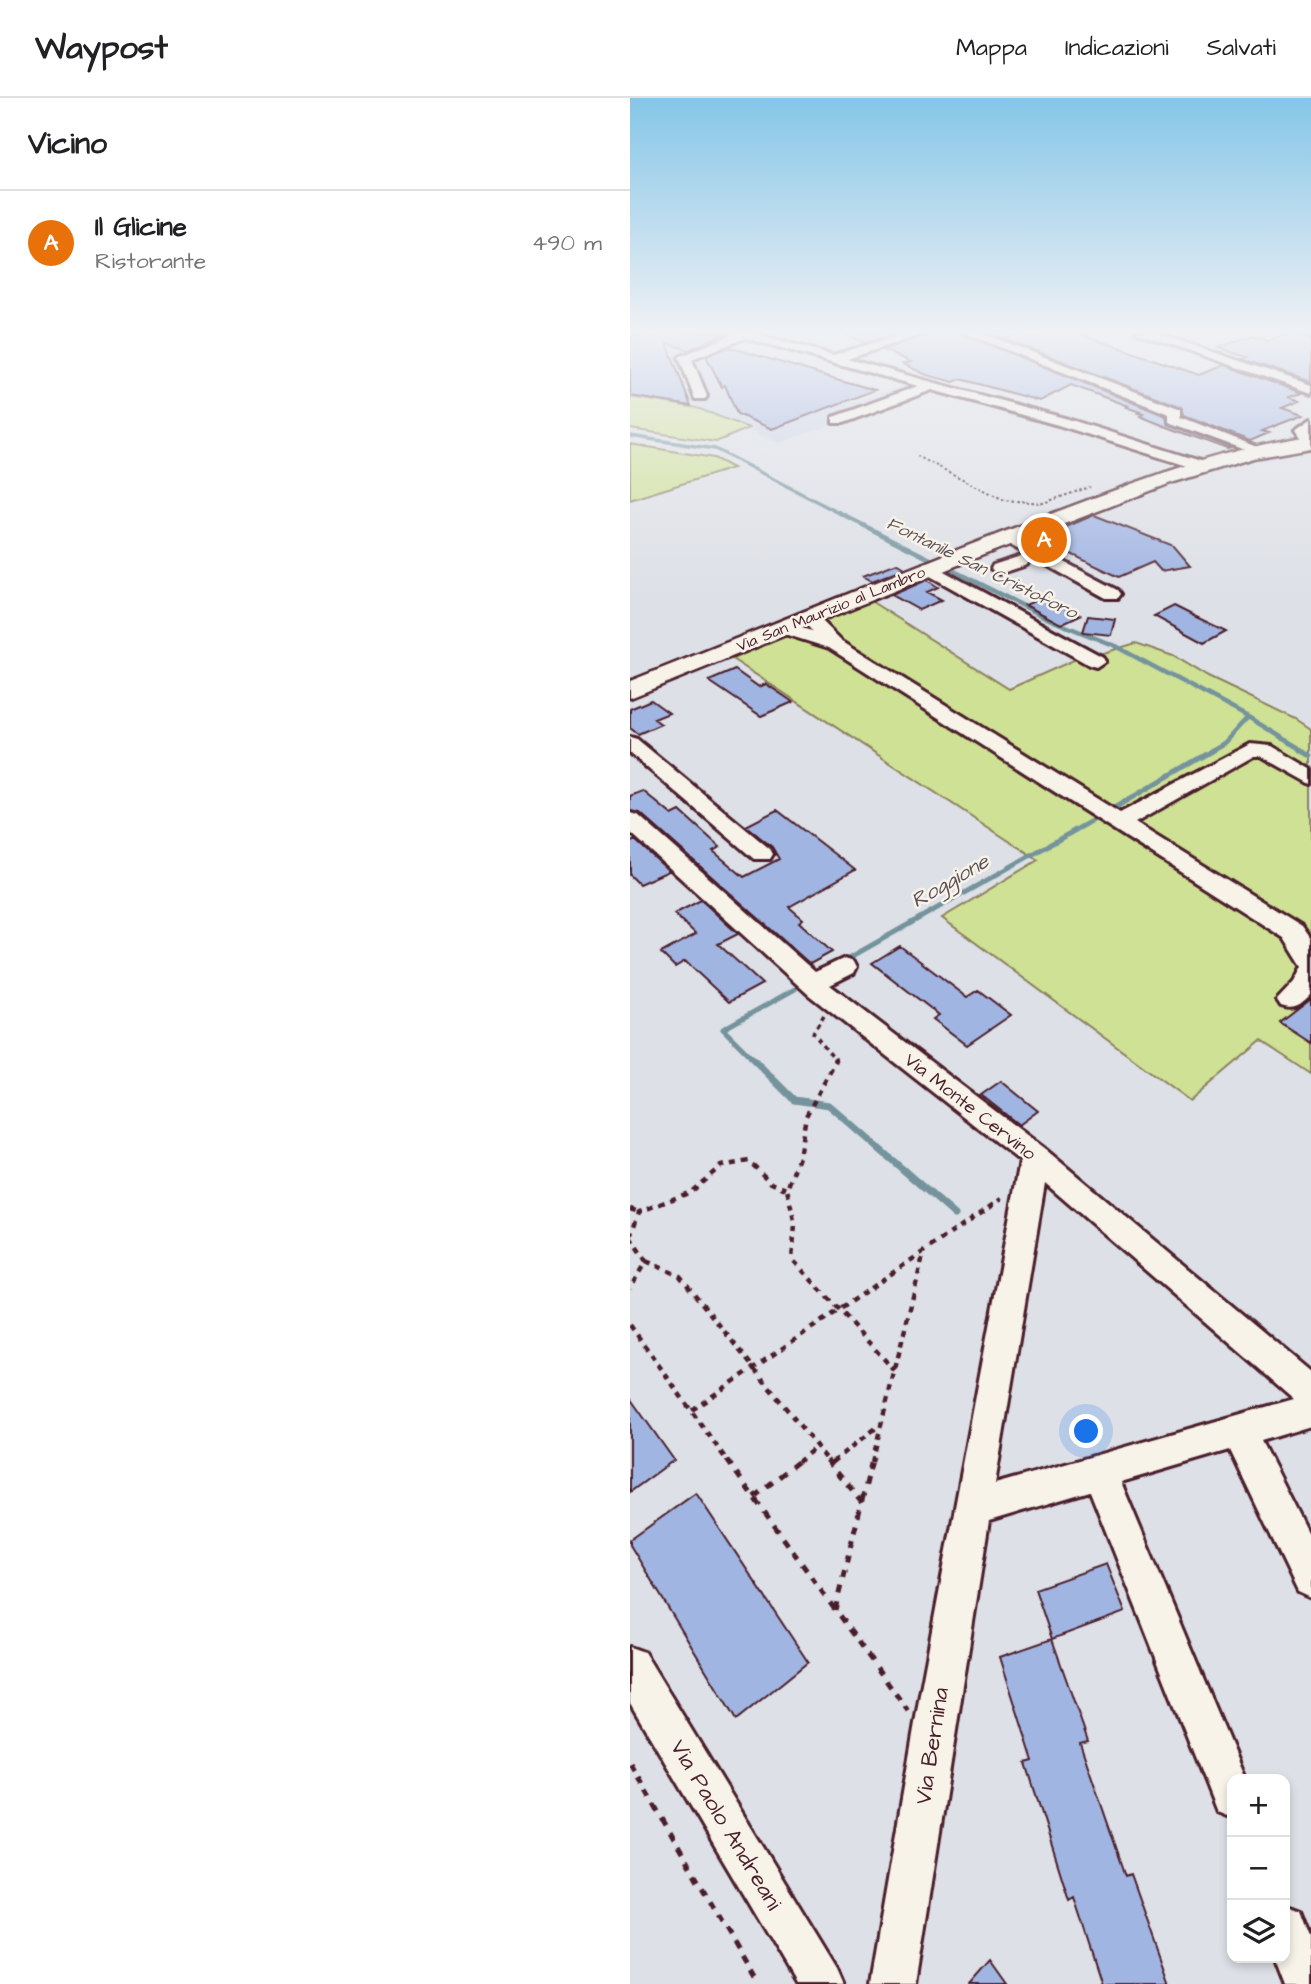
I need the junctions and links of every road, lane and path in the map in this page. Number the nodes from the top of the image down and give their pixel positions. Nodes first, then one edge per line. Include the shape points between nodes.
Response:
1 (1052, 420) edge
2 (1177, 420) edge
3 (1311, 423) edge
4 (1311, 442) edge
5 (1137, 444) junction
6 (1255, 449) junction
7 (917, 456) dead end
8 (1202, 466) junction
9 (1179, 474) junction
10 (1120, 495) junction
11 (998, 541) junction
12 (1021, 561) junction
13 (936, 566) junction
14 (999, 569) dead end
15 (1055, 579) dead end
16 (1112, 594) dead end
17 (809, 618) junction
18 (784, 628) junction
19 (835, 644) junction
20 (1096, 661) dead end
21 (630, 690) edge
22 (630, 743) edge
23 (1311, 778) edge
24 (630, 820) edge
25 (1119, 823) junction
26 (762, 854) dead end
27 (1311, 962) edge
28 (845, 967) dead end
29 (1311, 972) edge
30 (815, 987) junction
31 (1290, 1000) dead end
32 (1035, 1157) junction
33 (787, 1189) junction
34 (1012, 1191) dead end
35 (630, 1209) edge
36 (639, 1212) junction
37 (630, 1237) edge
38 (925, 1251) junction
39 (646, 1261) junction
40 (630, 1288) edge
41 (838, 1310) junction
42 (630, 1325) edge
43 (753, 1368) junction
44 (895, 1371) junction
45 (1311, 1393) edge
46 (692, 1410) junction
47 (1311, 1410) edge
48 (882, 1423) junction
49 (1238, 1431) junction
50 (816, 1447) junction
51 (830, 1464) junction
52 (1100, 1471) junction
53 (754, 1497) junction
54 (862, 1503) junction
55 (973, 1508) junction
56 (1308, 1565) edge
57 (835, 1610) junction
58 (630, 1666) edge
59 (932, 1743) junction
60 (630, 1763) edge
61 (1227, 1785) edge
62 (1290, 1939) edge
63 (758, 1984) edge
64 (821, 1984) edge
65 (893, 1984) edge
66 (1308, 1984) edge

1 - 5 street
2 - 6 street
3 - 4 street via 1303,430
4 - 6 main road, Via San Maurizio al Lambro
5 - 8 street
5 - 9 street
6 - 8 main road, Via San Maurizio al Lambro
7 - 10 path via 1004,500 1019,503 1049,502 1083,487 1101,486
8 - 9 main road, Via San Maurizio al Lambro
9 - 10 main road, Via San Maurizio al Lambro
10 - 11 main road, Via San Maurizio al Lambro
11 - 12 street
11 - 13 main road, Via San Maurizio al Lambro
11 - 16 street
12 - 14 street
12 - 15 street
13 - 17 main road, Via San Maurizio al Lambro
13 - 20 street
17 - 18 main road, Via San Maurizio al Lambro
17 - 19 street
18 - 19 street
18 - 21 main road, Via San Maurizio al Lambro
19 - 25 street
22 - 26 street
23 - 25 street via 1265,750 1250,750
24 - 30 street, Via Monte Cervino
25 - 27 street via 1293,932
28 - 30 street
29 - 31 street
30 - 32 street, Via Monte Cervino
30 - 33 path via 815,998 829,1009 813,1033 836,1061 806,1116 799,1157
32 - 45 street, Via Monte Cervino
32 - 55 street, Via Bernina
33 - 36 path via 771,1183 749,1161 721,1166 691,1192
33 - 41 path via 795,1225 792,1259
34 - 38 path
35 - 36 path
36 - 37 path
37 - 39 path
38 - 41 path
38 - 44 path
39 - 40 path
39 - 43 path via 680,1276
41 - 43 path
41 - 44 path
42 - 46 path
43 - 46 path
43 - 50 path
44 - 48 path
46 - 53 path
47 - 49 street
48 - 51 path
48 - 54 path
49 - 52 street
49 - 56 street
50 - 51 path
50 - 53 path
51 - 54 path
52 - 55 street
52 - 61 street
53 - 57 path
54 - 57 path
55 - 59 street, Via Bernina
57 - 59 path
58 - 64 street, Via Paolo Andreani
59 - 65 street, Via Bernina
60 - 63 path
62 - 66 street

